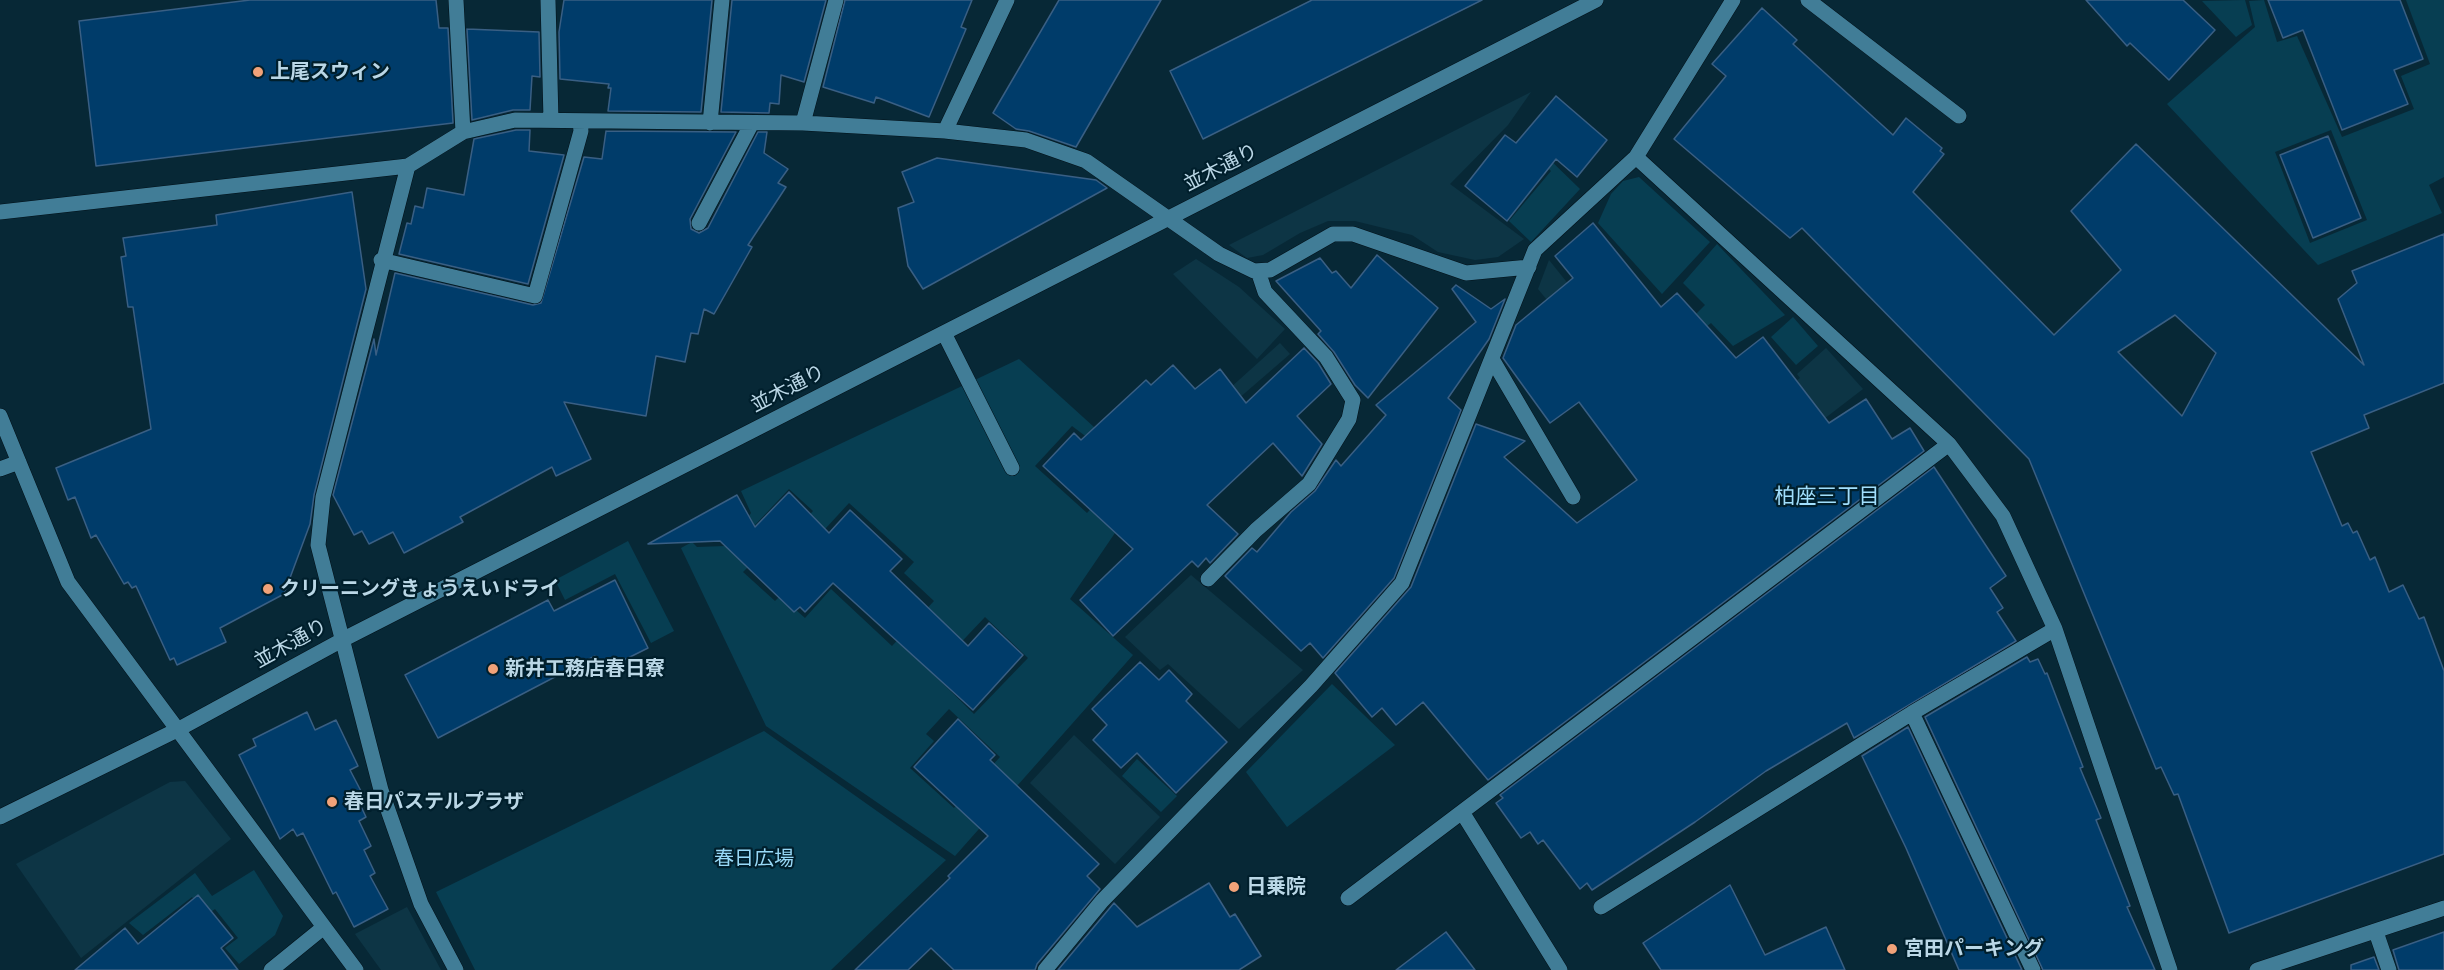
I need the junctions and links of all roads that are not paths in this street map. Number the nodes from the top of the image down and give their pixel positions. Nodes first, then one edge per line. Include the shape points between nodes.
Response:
1 (456, 0) edge
2 (549, 0) edge
3 (722, 0) edge
4 (836, 0) edge
5 (1007, 0) edge
6 (1596, 0) edge
7 (1733, 0) edge
8 (1808, 0) edge
9 (1959, 116) dead end
10 (550, 120) junction
11 (580, 121) junction
12 (710, 123) junction
13 (752, 123) junction
14 (803, 123) junction
15 (945, 131) junction
16 (463, 132) junction
17 (1636, 157) junction
18 (408, 166) junction
19 (0, 212) edge
20 (1168, 219) junction
21 (699, 223) dead end
22 (381, 260) junction
23 (1529, 267) junction
24 (1258, 271) junction
25 (944, 333) junction
26 (1492, 359) junction
27 (0, 416) edge
28 (1949, 444) junction
29 (19, 462) junction
30 (1012, 468) dead end
31 (0, 469) edge
32 (1573, 497) dead end
33 (1208, 579) dead end
34 (2055, 629) junction
35 (344, 639) junction
36 (1912, 714) junction
37 (179, 729) junction
38 (1462, 812) junction
39 (0, 817) edge
40 (1348, 898) dead end
41 (1601, 907) dead end
42 (2444, 908) edge
43 (324, 927) junction
44 (2376, 932) junction
45 (271, 970) edge
46 (356, 970) edge
47 (456, 970) edge
48 (1046, 970) edge
49 (1560, 970) edge
50 (2033, 970) edge
51 (2170, 970) edge
52 (2257, 970) edge
53 (2389, 970) edge

1 - 16 street
2 - 10 street
3 - 12 street
4 - 14 street
5 - 15 street
6 - 20 street, 並木通り
7 - 17 street
8 - 9 street
10 - 11 street
10 - 16 street via 515,120
11 - 12 street
11 - 22 street via 581,130 536,296
12 - 13 street
13 - 14 street
13 - 21 street
14 - 15 street
15 - 20 street via 1026,140 1086,161
16 - 18 street
17 - 23 street via 1535,250
17 - 28 street
18 - 19 street
18 - 22 street
20 - 24 street via 1219,254
20 - 25 street, 並木通り
22 - 35 street via 323,496 318,545
23 - 24 street via 1466,273 1353,234 1333,234 1270,270
23 - 26 street
24 - 33 street via 1265,292 1326,357 1353,399 1349,419 1309,484
25 - 30 street
25 - 35 street, 並木通り
26 - 32 street
26 - 48 street via 1402,583 1311,686 1102,902
27 - 29 street
28 - 34 street via 2003,516
28 - 38 street
29 - 31 street
29 - 37 street via 68,582
34 - 36 street
34 - 51 street
35 - 37 street, 並木通り
35 - 47 street via 381,790 420,904
36 - 41 street
36 - 50 street
37 - 39 street, 並木通り
37 - 43 street
38 - 40 street
38 - 49 street
42 - 44 street
43 - 45 street
43 - 46 street
44 - 52 street
44 - 53 street

